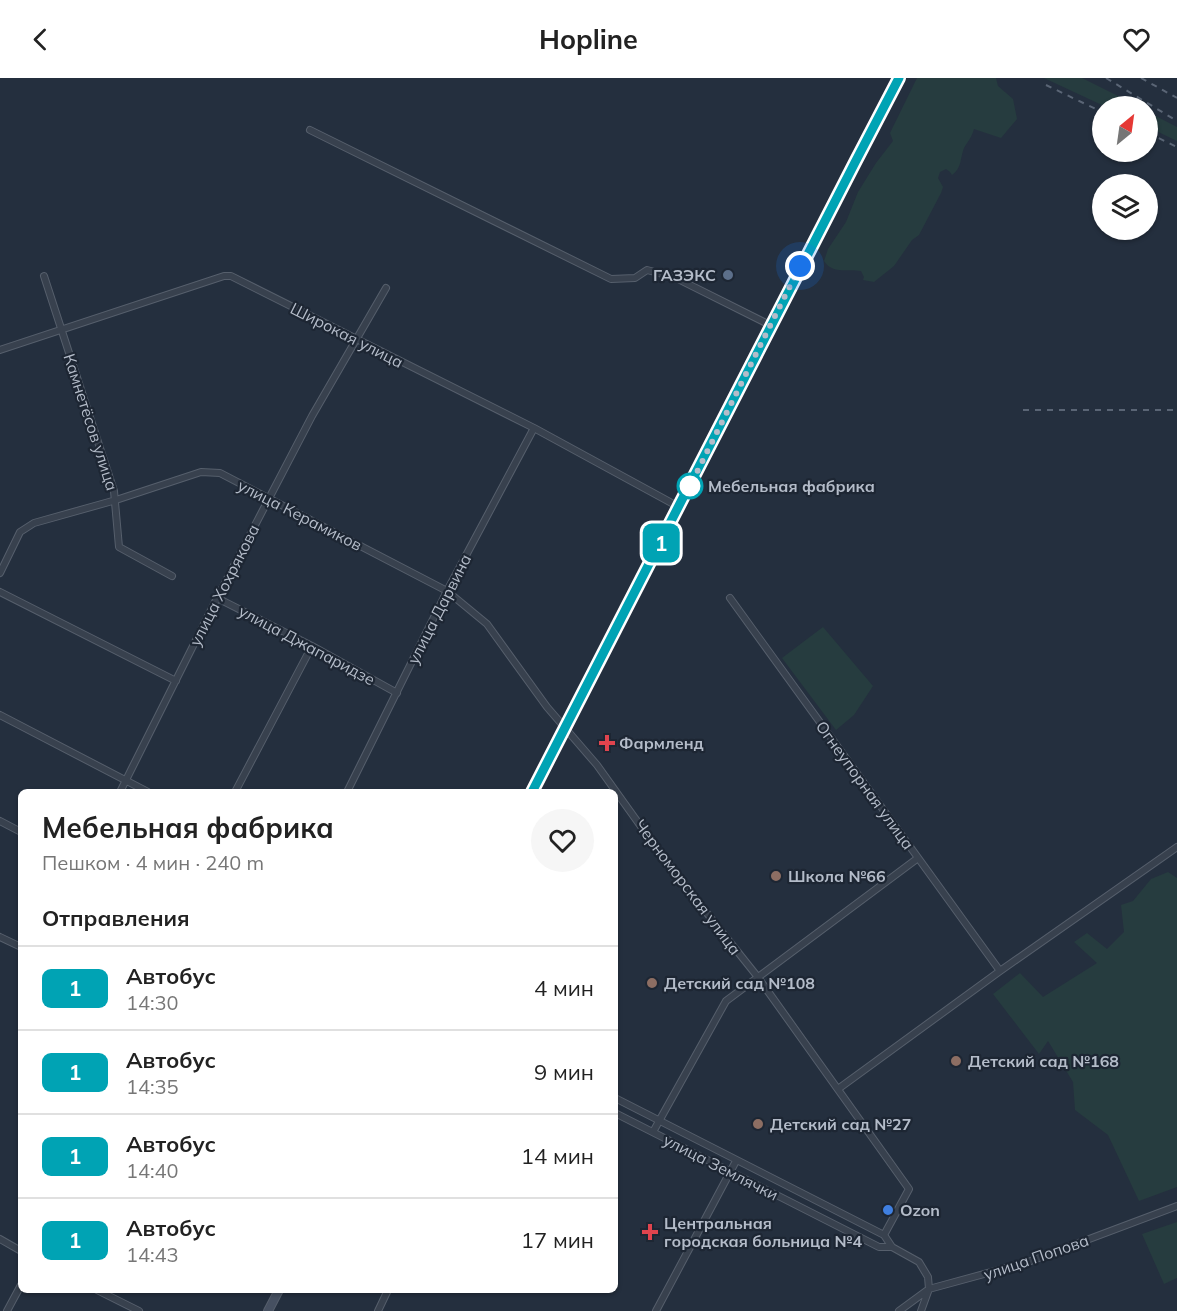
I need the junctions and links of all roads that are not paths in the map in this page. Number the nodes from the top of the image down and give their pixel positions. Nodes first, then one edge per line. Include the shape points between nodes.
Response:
1 (899, 78) edge
2 (310, 130) dead end
3 (44, 276) dead end
4 (387, 288) dead end
5 (770, 326) junction
6 (62, 330) junction
7 (355, 340) junction
8 (0, 350) edge
9 (534, 428) junction
10 (268, 498) junction
11 (116, 500) junction
12 (679, 507) junction
13 (0, 573) edge
14 (172, 576) dead end
15 (447, 591) junction
16 (0, 592) edge
17 (217, 597) junction
18 (730, 598) dead end
19 (312, 646) junction
20 (176, 681) junction
21 (398, 693) junction
22 (0, 715) edge
23 (564, 727) junction
24 (126, 781) junction
25 (122, 789) edge
26 (142, 789) edge
27 (237, 789) edge
28 (350, 789) edge
29 (533, 789) edge
30 (614, 789) edge
31 (618, 794) edge
32 (0, 821) edge
33 (18, 830) edge
34 (1177, 847) edge
35 (918, 858) junction
36 (1, 939) edge
37 (18, 946) edge
38 (1000, 971) junction
39 (757, 976) junction
40 (838, 1089) junction
41 (618, 1100) edge
42 (618, 1114) edge
43 (659, 1121) junction
44 (653, 1132) junction
45 (736, 1161) junction
46 (730, 1173) junction
47 (1175, 1207) edge
48 (1177, 1214) edge
49 (884, 1235) junction
50 (0, 1239) edge
51 (892, 1247) junction
52 (18, 1249) edge
53 (929, 1289) junction
54 (18, 1291) edge
55 (104, 1293) edge
56 (277, 1293) edge
57 (387, 1293) edge
58 (8, 1311) edge
59 (139, 1311) edge
60 (268, 1311) edge
61 (378, 1311) edge
62 (656, 1311) edge
63 (899, 1311) edge
64 (921, 1311) edge

1 - 5 main road
2 - 5 street via 611,279 635,278 647,270 674,277
3 - 6 street, Камнетёсов улица
4 - 7 street, улица Хохрякова
5 - 12 main road
6 - 7 street, Широкая улица via 231,276
6 - 8 street, Широкая улица
6 - 11 street, Камнетёсов улица
7 - 9 street, Широкая улица
7 - 10 street, улица Хохрякова
9 - 12 street, Широкая улица
9 - 15 street, улица Дарвина
10 - 11 street, улица Керамиков via 220,473 201,472
10 - 15 street, улица Керамиков
10 - 17 street, улица Хохрякова
11 - 13 street, улица Керамиков via 27,527 20,532
11 - 14 street, Камнетёсов улица via 119,548
12 - 23 main road
15 - 21 street, улица Дарвина
15 - 23 street, улица Керамиков via 487,624
16 - 20 street
17 - 19 street, улица Джапаридзе
17 - 20 street, улица Хохрякова
18 - 35 street, Огнеупорная улица
19 - 21 street, улица Джапаридзе
19 - 27 street
20 - 24 street, улица Хохрякова
21 - 28 street, улица Дарвина
22 - 24 street
23 - 29 main road
23 - 30 street, Черноморская улица
24 - 25 street, улица Хохрякова
24 - 26 street
31 - 39 street, Черноморская улица
32 - 33 street
34 - 38 street
35 - 38 street, Огнеупорная улица
35 - 39 street
36 - 37 street
38 - 40 street
39 - 40 street, Черноморская улица
39 - 43 street via 726,1001
40 - 49 street, Черноморская улица via 909,1189
41 - 43 street, улица Землячки
42 - 44 street, улица Землячки
43 - 44 street
43 - 45 street, улица Землячки
44 - 46 street, улица Землячки
45 - 46 street
45 - 49 street, улица Землячки
46 - 51 street, улица Землячки via 879,1247
46 - 62 street
47 - 48 street
47 - 53 street, улица Попова via 1029,1262
49 - 51 street
50 - 52 street
51 - 53 street via 919,1262 928,1277
53 - 63 street, улица Попова
53 - 64 street
54 - 58 street
55 - 59 street
56 - 60 main road
57 - 61 street

